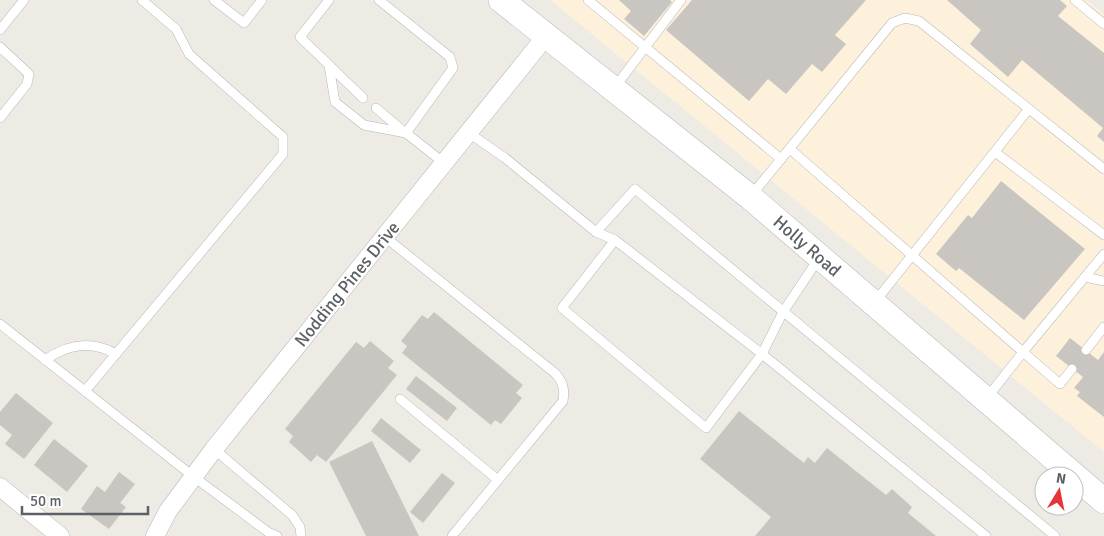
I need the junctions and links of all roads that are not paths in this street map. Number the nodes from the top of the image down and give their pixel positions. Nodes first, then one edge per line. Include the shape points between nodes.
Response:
1 (24, 0) edge
2 (142, 0) edge
3 (214, 0) edge
4 (262, 0) edge
5 (329, 0) edge
6 (379, 0) edge
7 (501, 0) edge
8 (588, 0) edge
9 (681, 0) edge
10 (1075, 0) edge
11 (1104, 24) edge
12 (0, 30) edge
13 (546, 36) junction
14 (644, 46) junction
15 (0, 47) edge
16 (329, 65) junction
17 (613, 89) junction
18 (363, 98) dead end
19 (376, 108) dead end
20 (1028, 110) junction
21 (0, 118) edge
22 (406, 133) junction
23 (469, 133) junction
24 (790, 148) junction
25 (995, 152) junction
26 (781, 159) junction
27 (444, 163) junction
28 (1104, 169) edge
29 (750, 197) junction
30 (596, 232) junction
31 (1104, 235) edge
32 (385, 237) junction
33 (615, 240) junction
34 (1104, 254) edge
35 (912, 256) junction
36 (820, 257) junction
37 (1085, 277) junction
38 (1104, 281) edge
39 (874, 303) junction
40 (783, 312) junction
41 (0, 324) edge
42 (1104, 327) edge
43 (1086, 350) dead end
44 (1023, 352) junction
45 (116, 354) junction
46 (762, 354) junction
47 (45, 360) junction
48 (1072, 368) dead end
49 (85, 391) junction
50 (400, 399) dead end
51 (986, 400) junction
52 (214, 450) junction
53 (194, 477) junction
54 (498, 480) junction
55 (0, 487) edge
56 (1104, 501) edge
57 (60, 536) edge
58 (155, 536) edge
59 (277, 536) edge
60 (301, 536) edge
61 (452, 536) edge
62 (986, 536) edge
63 (1055, 536) edge

1 - 12 lane
2 - 45 lane via 176,29 189,54 283,137 284,146 283,154
3 - 4 lane via 244,23
5 - 16 lane via 300,37
6 - 22 lane via 450,57 453,68
7 - 13 main road, Holly Road
8 - 14 lane
9 - 14 lane
10 - 11 lane
13 - 17 main road, Holly Road
13 - 23 street, Nodding Pines Drive
14 - 17 lane
14 - 26 lane
15 - 21 lane via 28,74 27,84
16 - 18 lane
16 - 22 lane via 335,102 364,125
17 - 29 main road, Holly Road
19 - 22 lane
20 - 24 lane via 919,21 905,18 892,23
20 - 25 lane
20 - 28 lane
22 - 27 lane
23 - 27 street, Nodding Pines Drive
23 - 30 lane
24 - 26 lane
24 - 35 lane
25 - 31 lane
25 - 35 lane
26 - 29 lane
27 - 32 street, Nodding Pines Drive
29 - 36 main road, Holly Road
30 - 33 lane
30 - 40 lane via 635,189
32 - 52 street, Nodding Pines Drive
32 - 54 lane via 561,380 563,401
33 - 46 lane
33 - 46 lane via 562,308 706,428
34 - 37 lane
35 - 39 lane
35 - 44 lane
36 - 39 main road, Holly Road
36 - 40 lane
37 - 38 lane
37 - 44 lane
39 - 51 main road, Holly Road
40 - 46 lane
40 - 63 lane
41 - 47 lane
42 - 43 lane
44 - 48 lane via 1060,384
44 - 51 lane
45 - 47 lane via 105,348 73,346
45 - 49 lane
46 - 62 lane
47 - 49 lane
49 - 53 lane
50 - 54 lane
51 - 56 main road, Holly Road
52 - 53 street, Nodding Pines Drive
52 - 60 lane via 292,515 300,527
53 - 58 street, Nodding Pines Drive via 168,511
53 - 59 lane
54 - 61 lane
55 - 57 street

